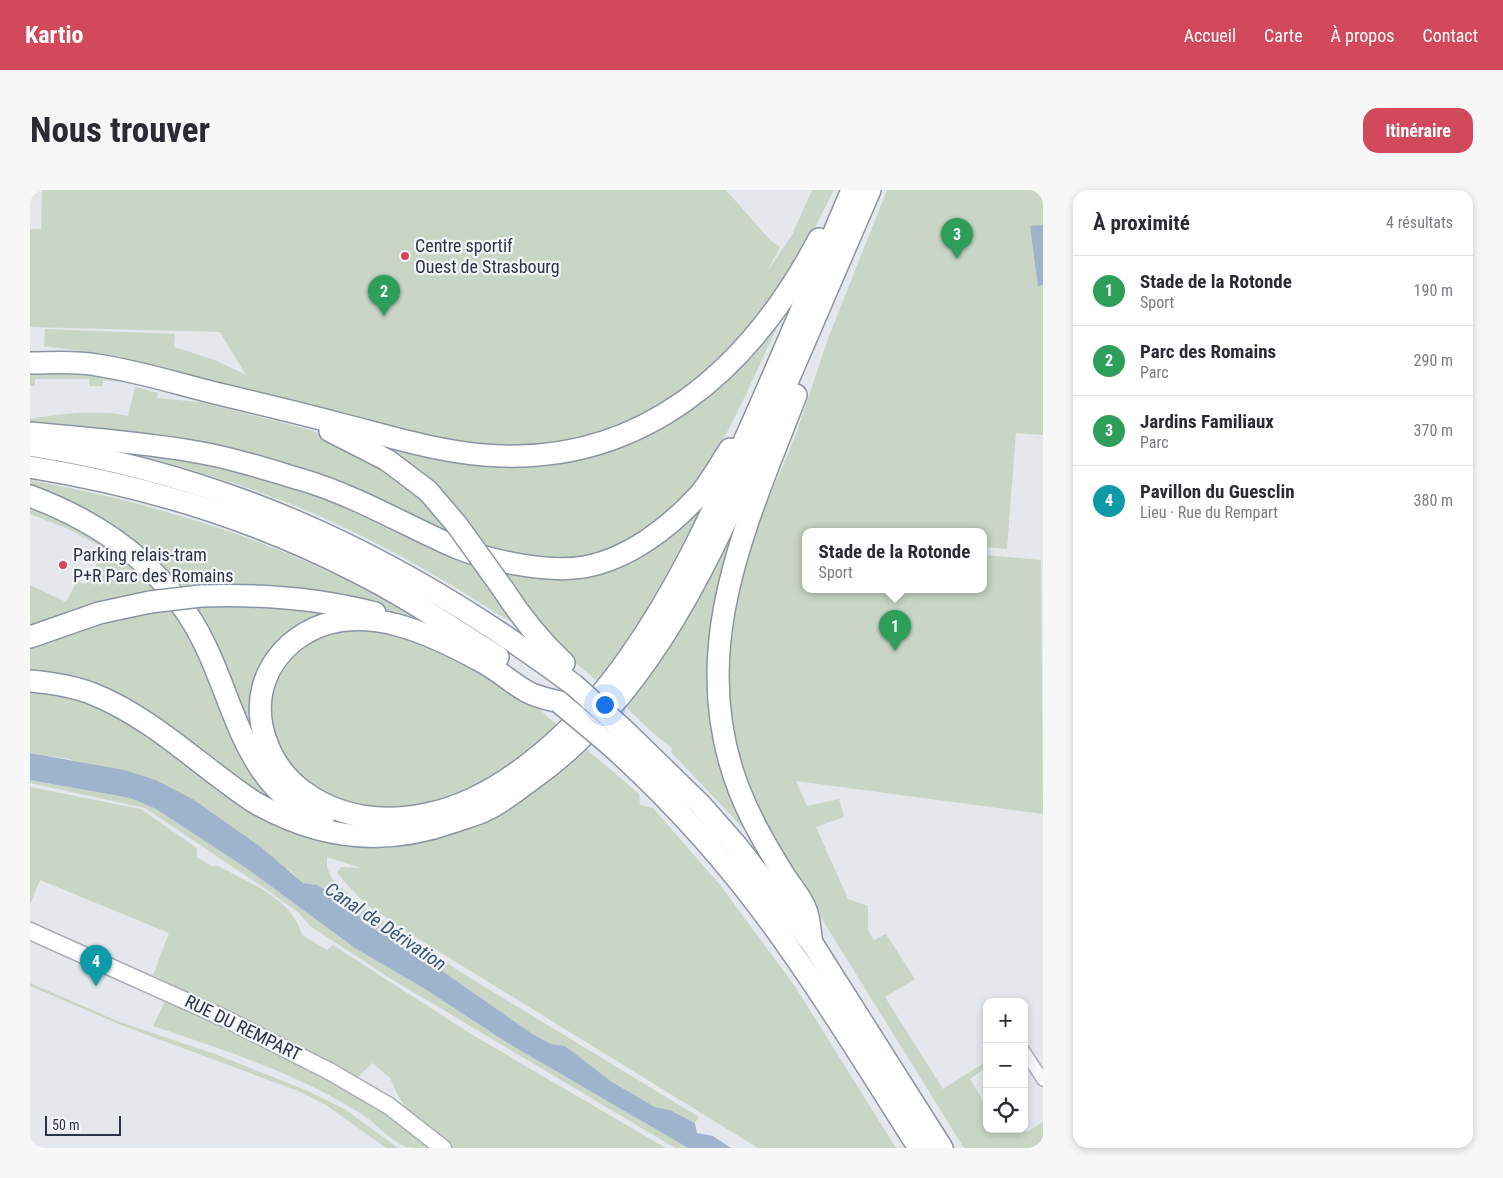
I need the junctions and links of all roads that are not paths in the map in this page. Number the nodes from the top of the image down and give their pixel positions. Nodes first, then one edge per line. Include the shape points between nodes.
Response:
1 (844, 190) edge
2 (852, 190) edge
3 (870, 190) edge
4 (852, 232) junction
5 (30, 355) edge
6 (30, 363) edge
7 (192, 387) junction
8 (765, 395) junction
9 (283, 410) junction
10 (30, 433) edge
11 (30, 446) edge
12 (30, 467) edge
13 (30, 496) edge
14 (404, 627) junction
15 (30, 637) edge
16 (30, 681) edge
17 (574, 686) junction
18 (559, 702) junction
19 (616, 737) junction
20 (366, 836) junction
21 (30, 931) edge
22 (812, 944) junction
23 (1028, 1057) edge
24 (1043, 1080) edge
25 (443, 1148) edge
26 (919, 1148) edge
27 (942, 1148) edge

1 - 9 highway via 809,257 766,323 711,381 676,409 611,440 540,454 482,455 412,444
2 - 8 highway
3 - 4 highway
4 - 20 highway via 713,550 671,626 627,688 597,724 561,759 487,810 427,832
4 - 22 highway via 842,278 743,536 727,589 719,635 717,681 724,734 736,782 752,824 806,910
5 - 7 highway via 99,357 140,367
6 - 7 highway via 96,364
7 - 9 highway
8 - 10 highway via 701,493 660,532 622,555 583,567 539,567 496,560 457,548 306,481 231,460 192,451
8 - 14 highway via 720,496 656,615 629,658 583,713 524,768 449,810 407,819 345,813 298,788 278,765 262,727 262,690 267,675 282,652 310,630 346,621
9 - 17 highway, bridge via 387,460 428,491 457,525 522,620 569,668
11 - 17 highway via 118,462 173,477 283,514 325,532 434,590 517,643
12 - 18 highway via 165,497 317,553 425,610 505,661
13 - 20 highway via 100,530 133,552 169,588 193,623 240,731 273,786 292,805 307,814
14 - 15 highway, bridge via 387,616 304,598 201,596 99,613
14 - 18 highway via 491,667 529,693
16 - 20 highway via 74,688 111,702 273,813 330,834
17 - 19 highway, bridge
18 - 19 highway, bridge
19 - 22 highway via 673,777 731,839
19 - 26 highway via 761,910
21 - 25 street, RUE DU REMPART via 226,1019 331,1072 383,1102
22 - 27 highway
23 - 24 street

